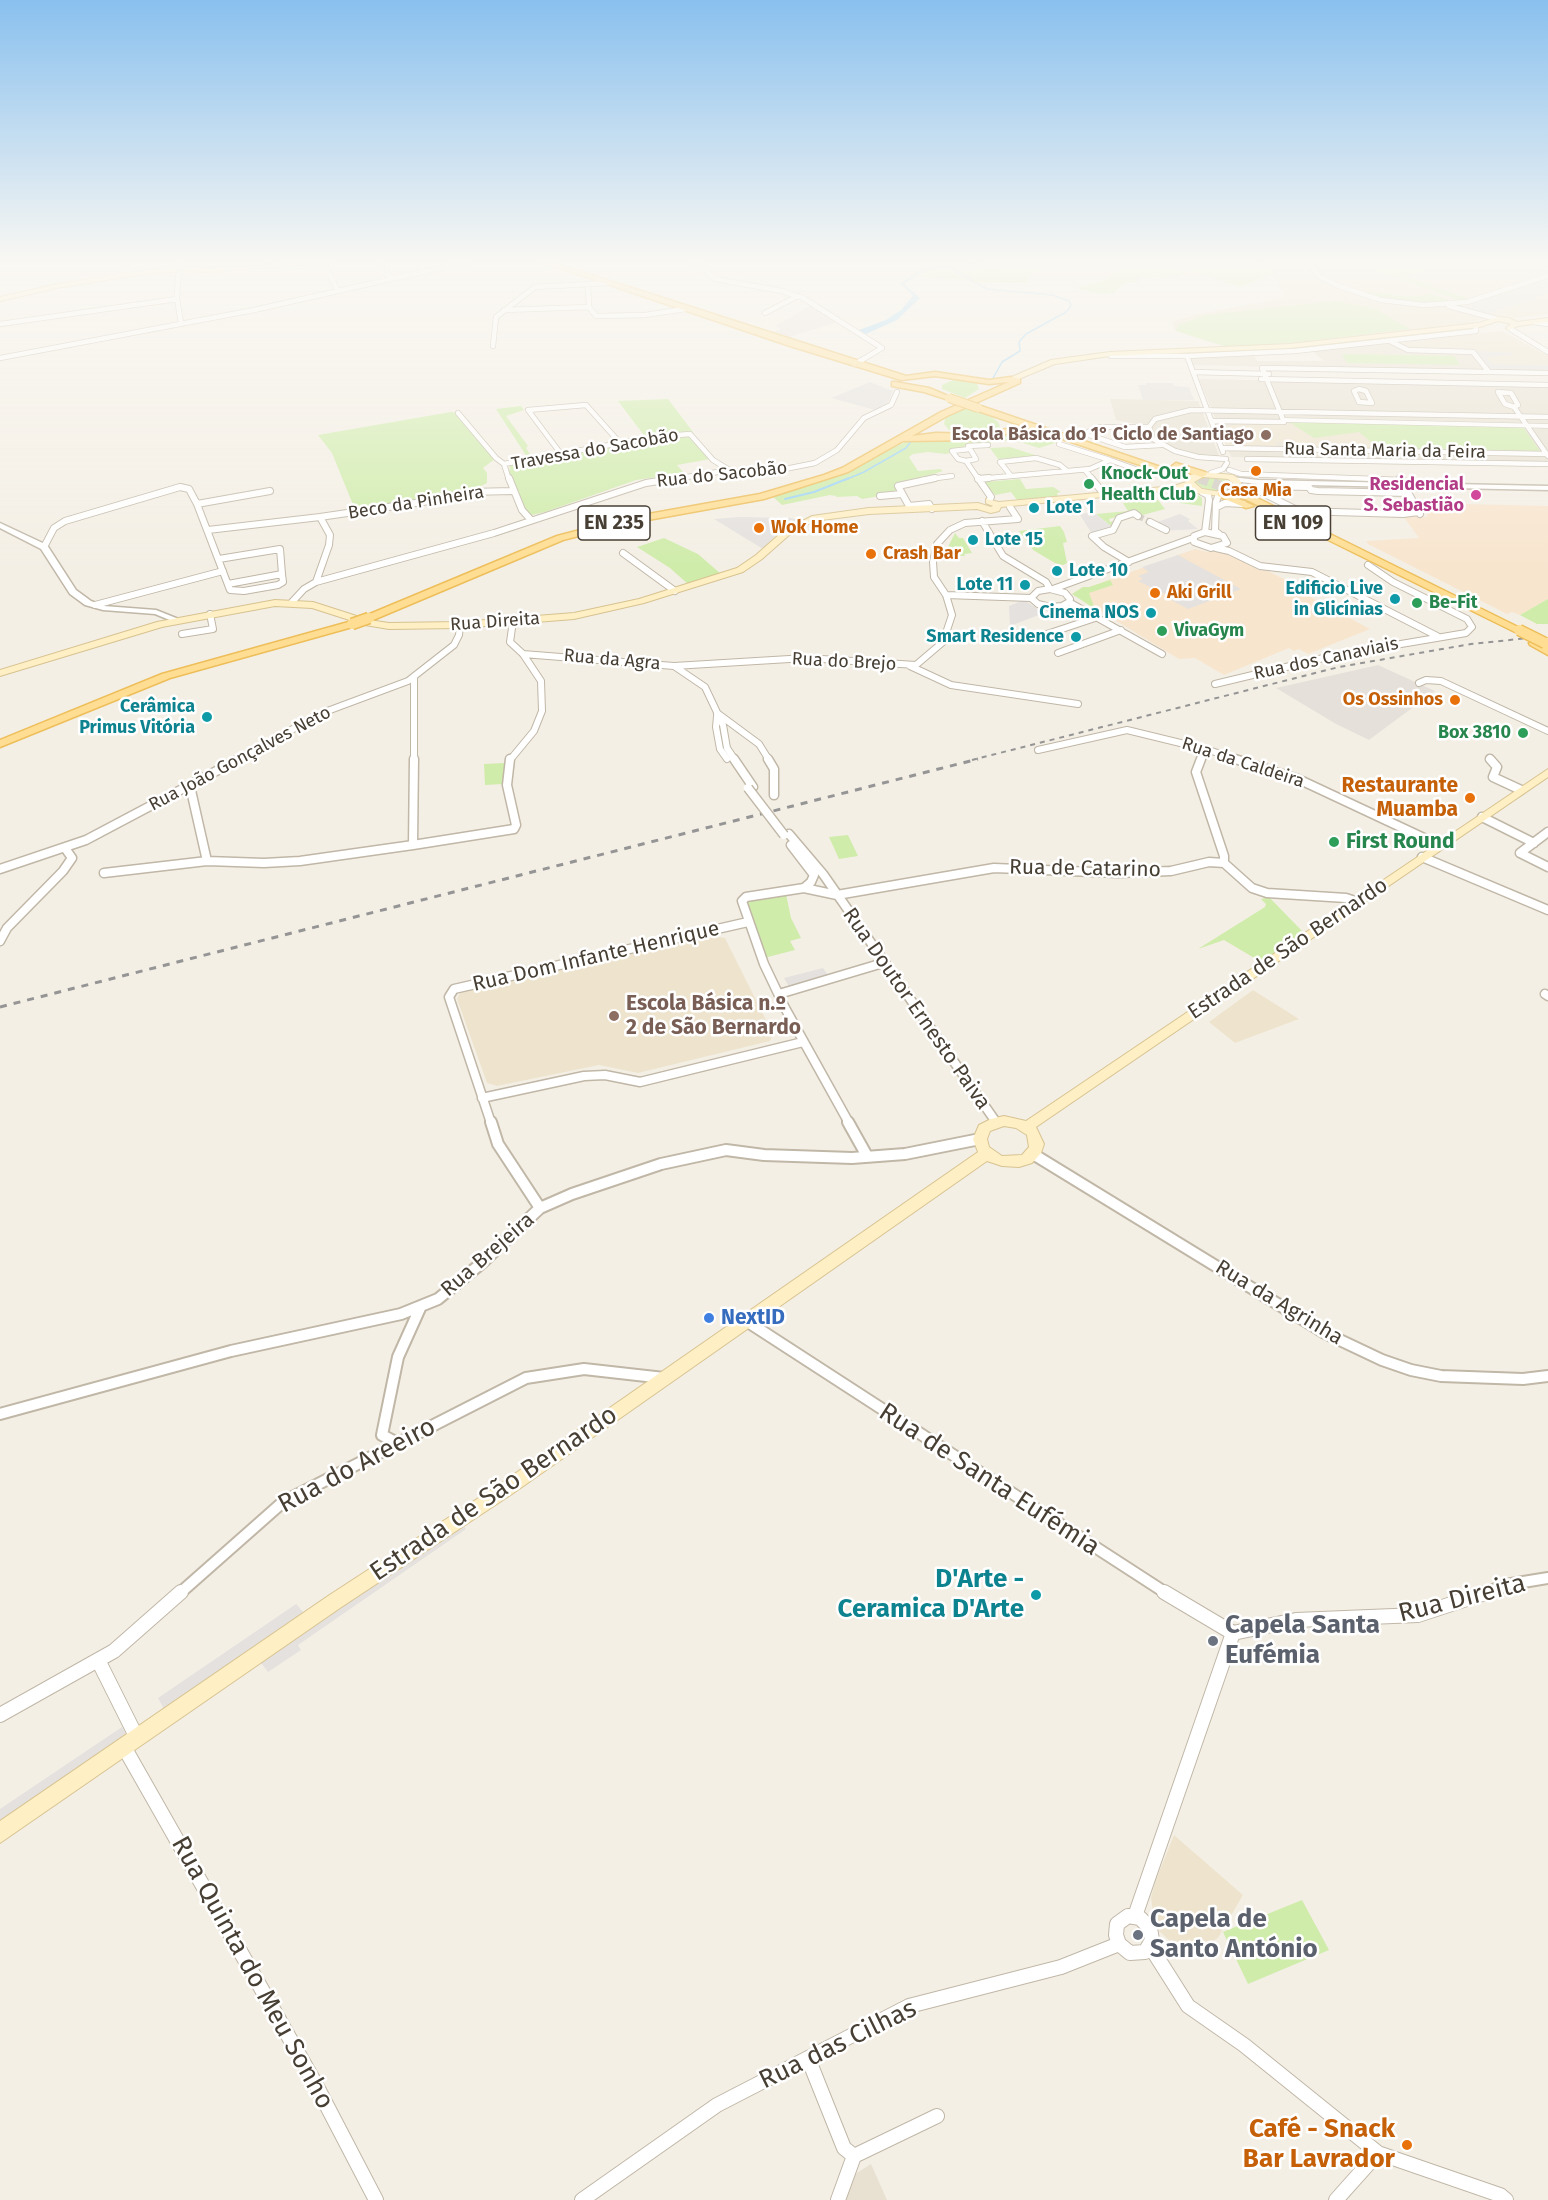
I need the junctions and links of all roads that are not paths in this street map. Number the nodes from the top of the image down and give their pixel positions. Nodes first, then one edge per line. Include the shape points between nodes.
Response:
1 (843, 365) edge
2 (857, 365) edge
3 (1050, 365) edge
4 (1057, 365) edge
5 (1190, 365) edge
6 (1484, 365) edge
7 (1548, 373) edge
8 (1416, 374) junction
9 (1194, 375) junction
10 (1353, 375) junction
11 (1491, 375) junction
12 (1265, 377) junction
13 (1548, 379) edge
14 (970, 380) junction
15 (1014, 380) junction
16 (1356, 381) junction
17 (911, 383) junction
18 (1497, 384) junction
19 (1548, 385) edge
20 (895, 386) junction
21 (1502, 391) junction
22 (950, 396) junction
23 (970, 398) junction
24 (996, 406) junction
25 (980, 407) junction
26 (1514, 407) junction
27 (1208, 410) junction
28 (1281, 411) junction
29 (458, 413) dead end
30 (1372, 413) junction
31 (944, 414) junction
32 (1520, 416) junction
33 (1018, 417) junction
34 (1548, 417) edge
35 (1284, 421) junction
36 (1004, 422) junction
37 (1213, 423) junction
38 (1376, 423) junction
39 (1527, 425) junction
40 (1548, 426) edge
41 (1149, 427) junction
42 (1023, 429) junction
43 (1036, 431) junction
44 (1060, 432) junction
45 (997, 433) junction
46 (959, 437) junction
47 (1078, 441) junction
48 (621, 444) junction
49 (1059, 444) dead end
50 (988, 445) dead end
51 (1161, 445) junction
52 (889, 446) junction
53 (1222, 448) junction
54 (970, 449) junction
55 (1297, 449) junction
56 (1392, 451) junction
57 (561, 454) junction
58 (1548, 455) edge
59 (867, 458) junction
60 (1247, 459) dead end
61 (1110, 460) junction
62 (1226, 461) junction
63 (1397, 461) junction
64 (966, 462) junction
65 (504, 464) junction
66 (1548, 464) edge
67 (1088, 470) junction
68 (1138, 470) dead end
69 (732, 471) junction
70 (1067, 471) junction
71 (1207, 474) junction
72 (1308, 475) junction
73 (952, 476) dead end
74 (1011, 476) junction
75 (978, 479) junction
76 (1189, 479) junction
77 (1240, 483) junction
78 (1174, 488) junction
79 (1408, 488) junction
80 (1548, 488) edge
81 (270, 491) dead end
82 (512, 491) junction
83 (1201, 491) junction
84 (902, 494) junction
85 (1104, 494) junction
86 (1220, 494) junction
87 (880, 496) dead end
88 (197, 504) junction
89 (1247, 505) junction
90 (988, 506) junction
91 (1010, 507) dead end
92 (1217, 507) junction
93 (933, 509) junction
94 (1138, 516) dead end
95 (320, 518) junction
96 (531, 520) junction
97 (982, 521) junction
98 (1150, 522) tunnel mouth
99 (0, 525) edge
100 (208, 530) junction
101 (1166, 530) dead end
102 (1205, 532) junction
103 (1219, 534) junction
104 (1193, 538) junction
105 (1198, 545) junction
106 (44, 547) junction
107 (1227, 548) junction
108 (623, 553) dead end
109 (219, 559) junction
110 (1125, 564) junction
111 (1368, 565) junction
112 (223, 571) junction
113 (316, 582) junction
114 (1046, 582) junction
115 (1422, 583) junction
116 (1066, 584) junction
117 (1051, 589) junction
118 (675, 591) junction
119 (1065, 593) junction
120 (946, 595) junction
121 (1031, 598) junction
122 (292, 602) junction
123 (1069, 602) junction
124 (95, 605) junction
125 (210, 614) junction
126 (1098, 616) junction
127 (177, 620) junction
128 (513, 621) junction
129 (460, 625) junction
130 (1121, 630) junction
131 (182, 634) dead end
132 (1437, 636) junction
133 (1032, 639) dead end
134 (1545, 646) edge
135 (1058, 653) dead end
136 (523, 654) junction
137 (1162, 654) dead end
138 (674, 666) junction
139 (910, 666) junction
140 (0, 673) edge
141 (414, 677) junction
142 (1419, 683) dead end
143 (1215, 684) dead end
144 (1078, 704) dead end
145 (717, 713) junction
146 (1548, 731) edge
147 (0, 744) edge
148 (1205, 749) junction
149 (1038, 750) dead end
150 (1490, 759) dead end
151 (1548, 771) edge
152 (190, 786) junction
153 (1521, 790) junction
154 (774, 795) dead end
155 (1482, 817) junction
156 (1548, 832) edge
157 (786, 835) junction
158 (1534, 843) junction
159 (413, 845) junction
160 (66, 848) junction
161 (1436, 848) junction
162 (1422, 857) junction
163 (207, 861) junction
164 (1224, 863) junction
165 (1548, 867) edge
166 (0, 869) edge
167 (104, 873) dead end
168 (804, 888) junction
169 (837, 895) junction
170 (1358, 902) junction
171 (1548, 910) edge
172 (748, 922) junction
173 (0, 941) edge
174 (883, 963) junction
175 (779, 994) junction
176 (803, 1042) junction
177 (482, 1098) junction
178 (996, 1122) junction
179 (1028, 1127) junction
180 (980, 1139) junction
181 (986, 1154) junction
182 (1033, 1155) junction
183 (867, 1156) junction
184 (540, 1209) junction
185 (421, 1306) junction
186 (748, 1322) junction
187 (1548, 1376) edge
188 (664, 1378) junction
189 (0, 1414) edge
190 (397, 1443) junction
191 (1548, 1578) edge
192 (1233, 1633) junction
193 (98, 1659) junction
194 (0, 1714) edge
195 (131, 1742) junction
196 (0, 1833) edge
197 (1135, 1916) junction
198 (1119, 1944) junction
199 (1150, 1946) junction
200 (808, 2058) junction
201 (937, 2116) dead end
202 (1378, 2153) junction
203 (854, 2156) junction
204 (376, 2200) edge
205 (582, 2200) edge
206 (838, 2200) edge
207 (1336, 2200) edge
208 (1506, 2200) edge

1 - 20 main road
2 - 17 main road
3 - 15 main road, EN 235
4 - 15 main road, EN 235
5 - 9 street
6 - 11 street
7 - 11 street
8 - 10 street
8 - 11 street
8 - 12 street via 1262,368
9 - 12 street
9 - 27 street
10 - 12 street
10 - 16 street
11 - 13 street
11 - 18 street
12 - 16 street
12 - 28 street
14 - 17 main road via 931,375
14 - 22 main road via 939,383 939,389
14 - 23 main road via 984,388
15 - 17 main road via 935,374
15 - 23 main road, EN 235
15 - 24 main road via 999,395
15 - 31 main road, EN 235
16 - 18 street
16 - 30 street via 1372,402 1367,404
17 - 20 main road
17 - 22 main road
18 - 19 street
18 - 21 street
20 - 69 street, Rua do Sacobão via 891,405 871,414 837,450 814,463 775,471
21 - 26 street via 1511,393 1518,405
21 - 26 street via 1497,393 1505,404
22 - 25 main road, bridge
23 - 59 main road, EN 235 via 904,431
24 - 25 main road
24 - 33 main road
24 - 36 main road
24 - 47 main road
25 - 33 main road
26 - 32 street
27 - 28 street
27 - 37 street
27 - 41 street via 1171,414 1155,419
28 - 30 street
28 - 35 street
29 - 65 street
30 - 32 street
30 - 38 street
31 - 46 main road via 944,429
31 - 52 main road, EN 235
32 - 34 street
32 - 39 street
33 - 44 main road
35 - 37 street
35 - 38 street
36 - 42 main road
36 - 45 main road
37 - 53 street
38 - 39 street
39 - 40 street
39 - 58 street
41 - 51 street via 1153,439
41 - 51 street via 1100,427 1088,432 1125,447
42 - 43 main road
42 - 45 main road
43 - 47 main road
43 - 76 main road
44 - 71 main road
44 - 76 main road
45 - 46 main road
46 - 52 main road via 921,436
47 - 76 main road
48 - 57 street, Travessa do Sacobão
48 - 57 street via 586,405 528,410
48 - 69 street, Travessa do Sacobão via 690,434 713,460
49 - 61 street
50 - 54 street via 968,446
51 - 62 street via 1186,455
52 - 59 main road, EN 235
53 - 55 street, Rua Santa Maria da Feira
53 - 62 street
54 - 64 street via 976,459
54 - 64 street via 952,451
55 - 56 street, Rua Santa Maria da Feira
55 - 72 street
56 - 58 street, Rua Santa Maria da Feira
56 - 63 street
57 - 65 street, Travessa do Sacobão
59 - 147 main road, EN 235, bridge via 786,491 626,521 560,538 369,618 166,676
60 - 72 street
61 - 67 street
61 - 68 street
62 - 71 street via 1223,469
62 - 77 street
63 - 66 street
63 - 72 street
64 - 75 street
65 - 82 street, Travessa do Sacobão
67 - 70 street
67 - 85 street via 1100,480 1094,481
69 - 96 street, Rua do Sacobão via 645,483
70 - 74 street
70 - 74 street via 1036,458 1000,462
71 - 76 main road
71 - 77 main road
72 - 77 street
72 - 77 street
72 - 79 street
72 - 79 street via 1255,487 1299,511 1420,514
73 - 84 street via 900,484 897,488
74 - 75 street
75 - 90 street via 991,497
76 - 78 main road
76 - 83 main road
77 - 86 main road via 1233,492
77 - 115 main road via 1408,569
78 - 83 main road
78 - 85 main road, Rua Direita
79 - 80 street
81 - 88 street
82 - 95 street, Beco da Pinheira via 469,492
82 - 96 street, Travessa do Sacobão
83 - 86 main road
83 - 102 street via 1209,500
84 - 87 street
84 - 93 street via 909,506 929,504
85 - 90 main road, Rua Direita
86 - 89 main road
86 - 92 street
88 - 100 street
88 - 106 street via 189,489 154,493 65,521 54,528
89 - 92 street via 1225,503
89 - 111 main road
90 - 93 main road, Rua Direita
90 - 97 street
91 - 97 street, Rua do Brejo via 1018,519
92 - 103 street via 1215,531
93 - 118 main road, Rua Direita via 812,519 785,534 740,570
94 - 110 street via 1134,513 1119,518 1113,530 1092,537
95 - 100 street, Beco da Pinheira
95 - 113 street via 330,535
96 - 113 street, Rua do Sacobão
97 - 114 street via 1003,556
97 - 120 street, Rua do Brejo via 954,527 937,544 934,577
98 - 101 street
99 - 106 street
100 - 109 street
102 - 103 street
102 - 104 street
103 - 107 street via 1227,541
104 - 105 street
104 - 110 street
105 - 107 street
105 - 110 street
106 - 124 street via 73,592
107 - 132 street via 1260,566 1312,572
108 - 118 street
109 - 112 street
109 - 112 street via 280,549 282,574 228,584
110 - 116 street
110 - 119 street via 1070,587
111 - 115 main road
111 - 132 street, Rua dos Canaviais via 1467,619 1472,627 1466,633
112 - 124 street
113 - 122 street
114 - 116 street
114 - 117 street
115 - 134 main road
116 - 117 street
117 - 119 street
117 - 121 street via 1035,592
118 - 128 main road, Rua Direita via 574,616
119 - 123 street
120 - 121 street
120 - 139 street, Rua do Brejo via 952,615 943,642
121 - 123 street via 1050,607
122 - 125 main road, Rua Direita
122 - 129 main road, Rua Direita via 330,609 368,623
123 - 126 street
124 - 127 street via 148,611
125 - 127 main road, Rua Direita
125 - 131 street via 213,629
126 - 130 street
126 - 133 street
127 - 140 main road, Rua Direita
128 - 129 main road, Rua Direita
128 - 136 street via 510,642
129 - 141 street, Rua João Gonçalves Neto via 454,645
130 - 135 street
130 - 137 street
132 - 143 street, Rua dos Canaviais
136 - 138 street, Rua da Agra
136 - 159 street via 541,681 542,711 534,731 510,759 507,785 514,829
138 - 139 street, Rua do Brejo via 806,658
138 - 145 street, Rua da Agra via 705,687
139 - 144 street via 951,685
141 - 152 street, Rua João Gonçalves Neto via 322,713
141 - 159 street
142 - 146 street via 1441,681
145 - 154 street, Rua da Agra via 759,744 774,769
145 - 157 street, Rua da Agra, bridge via 720,749
148 - 149 street, Rua da Caldeira via 1127,730
148 - 161 street, Rua da Caldeira via 1298,779 1398,825
148 - 164 street via 1196,772
150 - 153 street via 1497,767 1493,777
151 - 153 main road, Estrada de São Bernardo
152 - 160 street, Rua João Gonçalves Neto
152 - 163 street
153 - 155 main road, Estrada de São Bernardo
155 - 158 street
155 - 161 main road, Estrada de São Bernardo
156 - 158 street
157 - 168 street, Rua da Agra via 814,875
157 - 169 street, Rua da Agra
158 - 165 street via 1520,853
159 - 163 street via 300,861
160 - 166 street, Rua João Gonçalves Neto
160 - 173 street via 72,858 63,871 7,928
161 - 162 main road, Estrada de São Bernardo
162 - 170 main road, Estrada de São Bernardo
162 - 171 street
163 - 167 street
164 - 169 street, Rua de Catarino via 1118,873 994,868
164 - 170 street via 1252,888 1267,893
168 - 169 street
168 - 172 street via 746,897 742,901
169 - 174 street, Rua Doutor Ernesto Paiva
170 - 179 main road, Estrada de São Bernardo
172 - 175 street
172 - 177 street, Rua Dom Infante Henrique via 454,989 449,997
174 - 175 street
174 - 178 street, Rua Doutor Ernesto Paiva
175 - 176 street
176 - 177 street via 640,1082 605,1075 584,1076
176 - 183 street
177 - 184 street via 498,1144
178 - 179 main road via 1012,1121
178 - 180 main road via 984,1128
179 - 182 main road via 1037,1144
180 - 181 main road
180 - 183 street, Rua Brejeira via 905,1154
181 - 182 main road via 1011,1162
181 - 186 main road, Estrada de São Bernardo
182 - 187 street, Rua da Agrinha via 1325,1333 1382,1360 1441,1376
183 - 184 street, Rua Brejeira via 764,1155 726,1150 661,1164
184 - 185 street, Rua Brejeira via 438,1299
185 - 189 street, Rua Brejeira via 401,1314 231,1351
185 - 190 street via 398,1357 382,1435
186 - 188 main road, Estrada de São Bernardo
186 - 192 street, Rua de Santa Eufémia via 1110,1559
188 - 190 street, Rua do Areeiro via 584,1369 526,1378
188 - 195 main road, Estrada de São Bernardo
190 - 193 street, Rua do Areeiro via 283,1502 114,1651
191 - 192 street, Rua Direita via 1511,1584 1418,1615 1296,1620
192 - 197 street
193 - 194 street, Rua do Areeiro
193 - 195 street, Rua Quinta do Meu Sonho
195 - 196 main road, Estrada de São Bernardo
195 - 204 street, Rua Quinta do Meu Sonho
197 - 198 street via 1117,1924
197 - 199 street via 1150,1928
198 - 199 street via 1130,1953 1139,1954
198 - 200 street, Rua das Cilhas via 1061,1967 909,2006
199 - 202 street via 1188,2006 1244,2045
200 - 203 street via 844,2148
200 - 205 street, Rua das Cilhas via 717,2105
201 - 203 street
202 - 207 street
202 - 208 street
203 - 206 street

